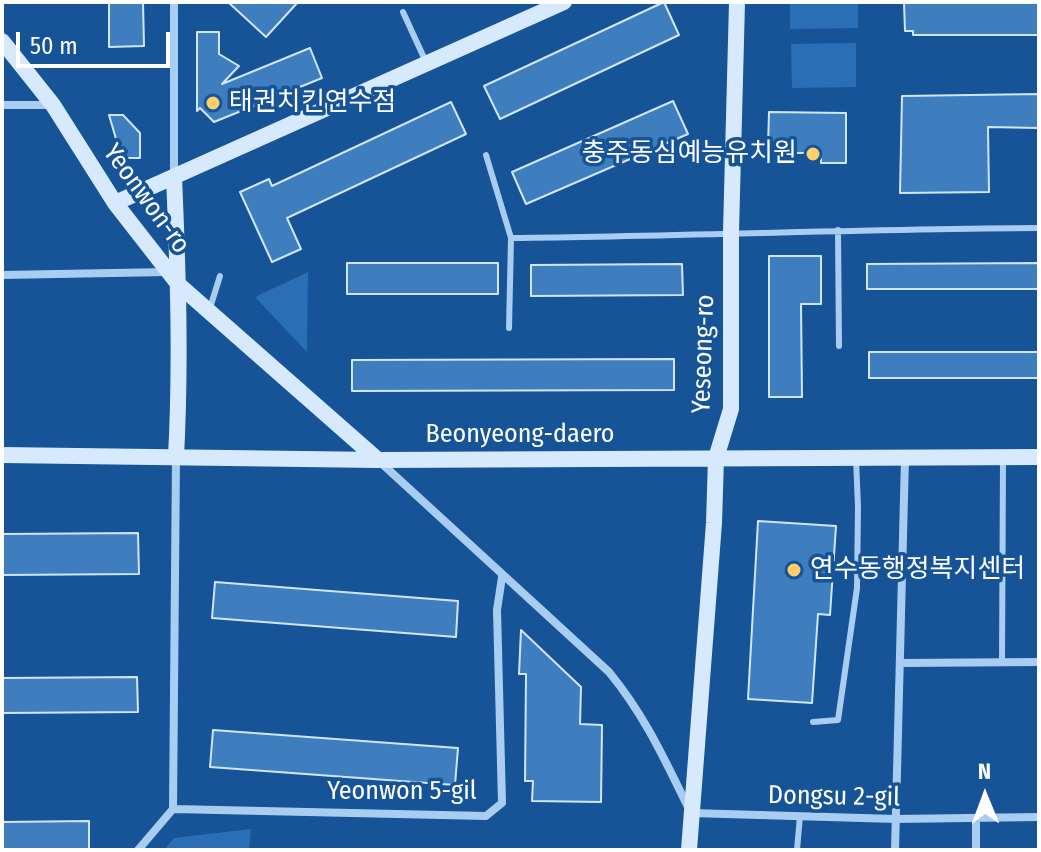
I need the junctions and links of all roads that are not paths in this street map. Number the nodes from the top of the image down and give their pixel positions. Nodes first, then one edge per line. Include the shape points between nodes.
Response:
1 (174, 2) edge
2 (564, 2) edge
3 (737, 2) edge
4 (403, 12) dead end
5 (2, 41) edge
6 (426, 64) junction
7 (2, 105) edge
8 (53, 105) junction
9 (486, 155) dead end
10 (174, 177) junction
11 (115, 203) junction
12 (1039, 228) edge
13 (838, 230) junction
14 (731, 232) junction
15 (511, 238) junction
16 (2, 275) edge
17 (220, 276) dead end
18 (174, 278) junction
19 (209, 312) junction
20 (509, 328) dead end
21 (839, 346) dead end
22 (2, 455) edge
23 (176, 457) junction
24 (1003, 457) junction
25 (1039, 457) edge
26 (716, 458) junction
27 (856, 458) junction
28 (905, 458) junction
29 (378, 460) junction
30 (502, 577) junction
31 (1002, 662) junction
32 (1039, 662) edge
33 (901, 663) junction
34 (813, 722) dead end
35 (173, 809) junction
36 (691, 813) junction
37 (800, 816) junction
38 (1039, 817) edge
39 (976, 818) junction
40 (896, 819) junction
41 (138, 850) edge
42 (689, 850) edge
43 (797, 850) edge
44 (895, 850) edge
45 (976, 850) edge

1 - 10 street
2 - 6 street
3 - 14 street, Yeseong-ro
4 - 6 lane
5 - 8 street, Yeonwon-ro
6 - 10 street
7 - 8 street
8 - 11 street, Yeonwon-ro
9 - 15 lane
10 - 11 street
10 - 18 street
11 - 18 street, Yeonwon-ro
12 - 13 lane
13 - 14 lane
13 - 21 lane
14 - 15 lane
14 - 26 street, Yeseong-ro via 731,409
15 - 20 lane
16 - 18 street
17 - 19 lane
18 - 19 street
18 - 23 street, Yeonwon-ro
19 - 29 street
22 - 23 street, Beonyeong-daero
23 - 29 street, Beonyeong-daero
23 - 35 street
24 - 25 street, Beonyeong-daero
24 - 28 street, Beonyeong-daero
24 - 31 lane
26 - 27 street, Beonyeong-daero
26 - 29 street, Beonyeong-daero
26 - 36 street, Yeseong-ro
27 - 28 street, Beonyeong-daero
27 - 34 lane via 857,588 838,720
28 - 33 street
29 - 30 street
30 - 35 street, Yeonwon 5-gil via 497,610 502,803 486,816
30 - 36 street via 609,672 633,701
31 - 32 street
31 - 33 street
33 - 40 street
35 - 41 street
36 - 37 street, Dongsu 2-gil
36 - 42 street, Yeseong-ro
37 - 40 street, Dongsu 2-gil
37 - 43 lane
38 - 39 street, Dongsu 2-gil
39 - 40 street, Dongsu 2-gil
39 - 45 street
40 - 44 street

